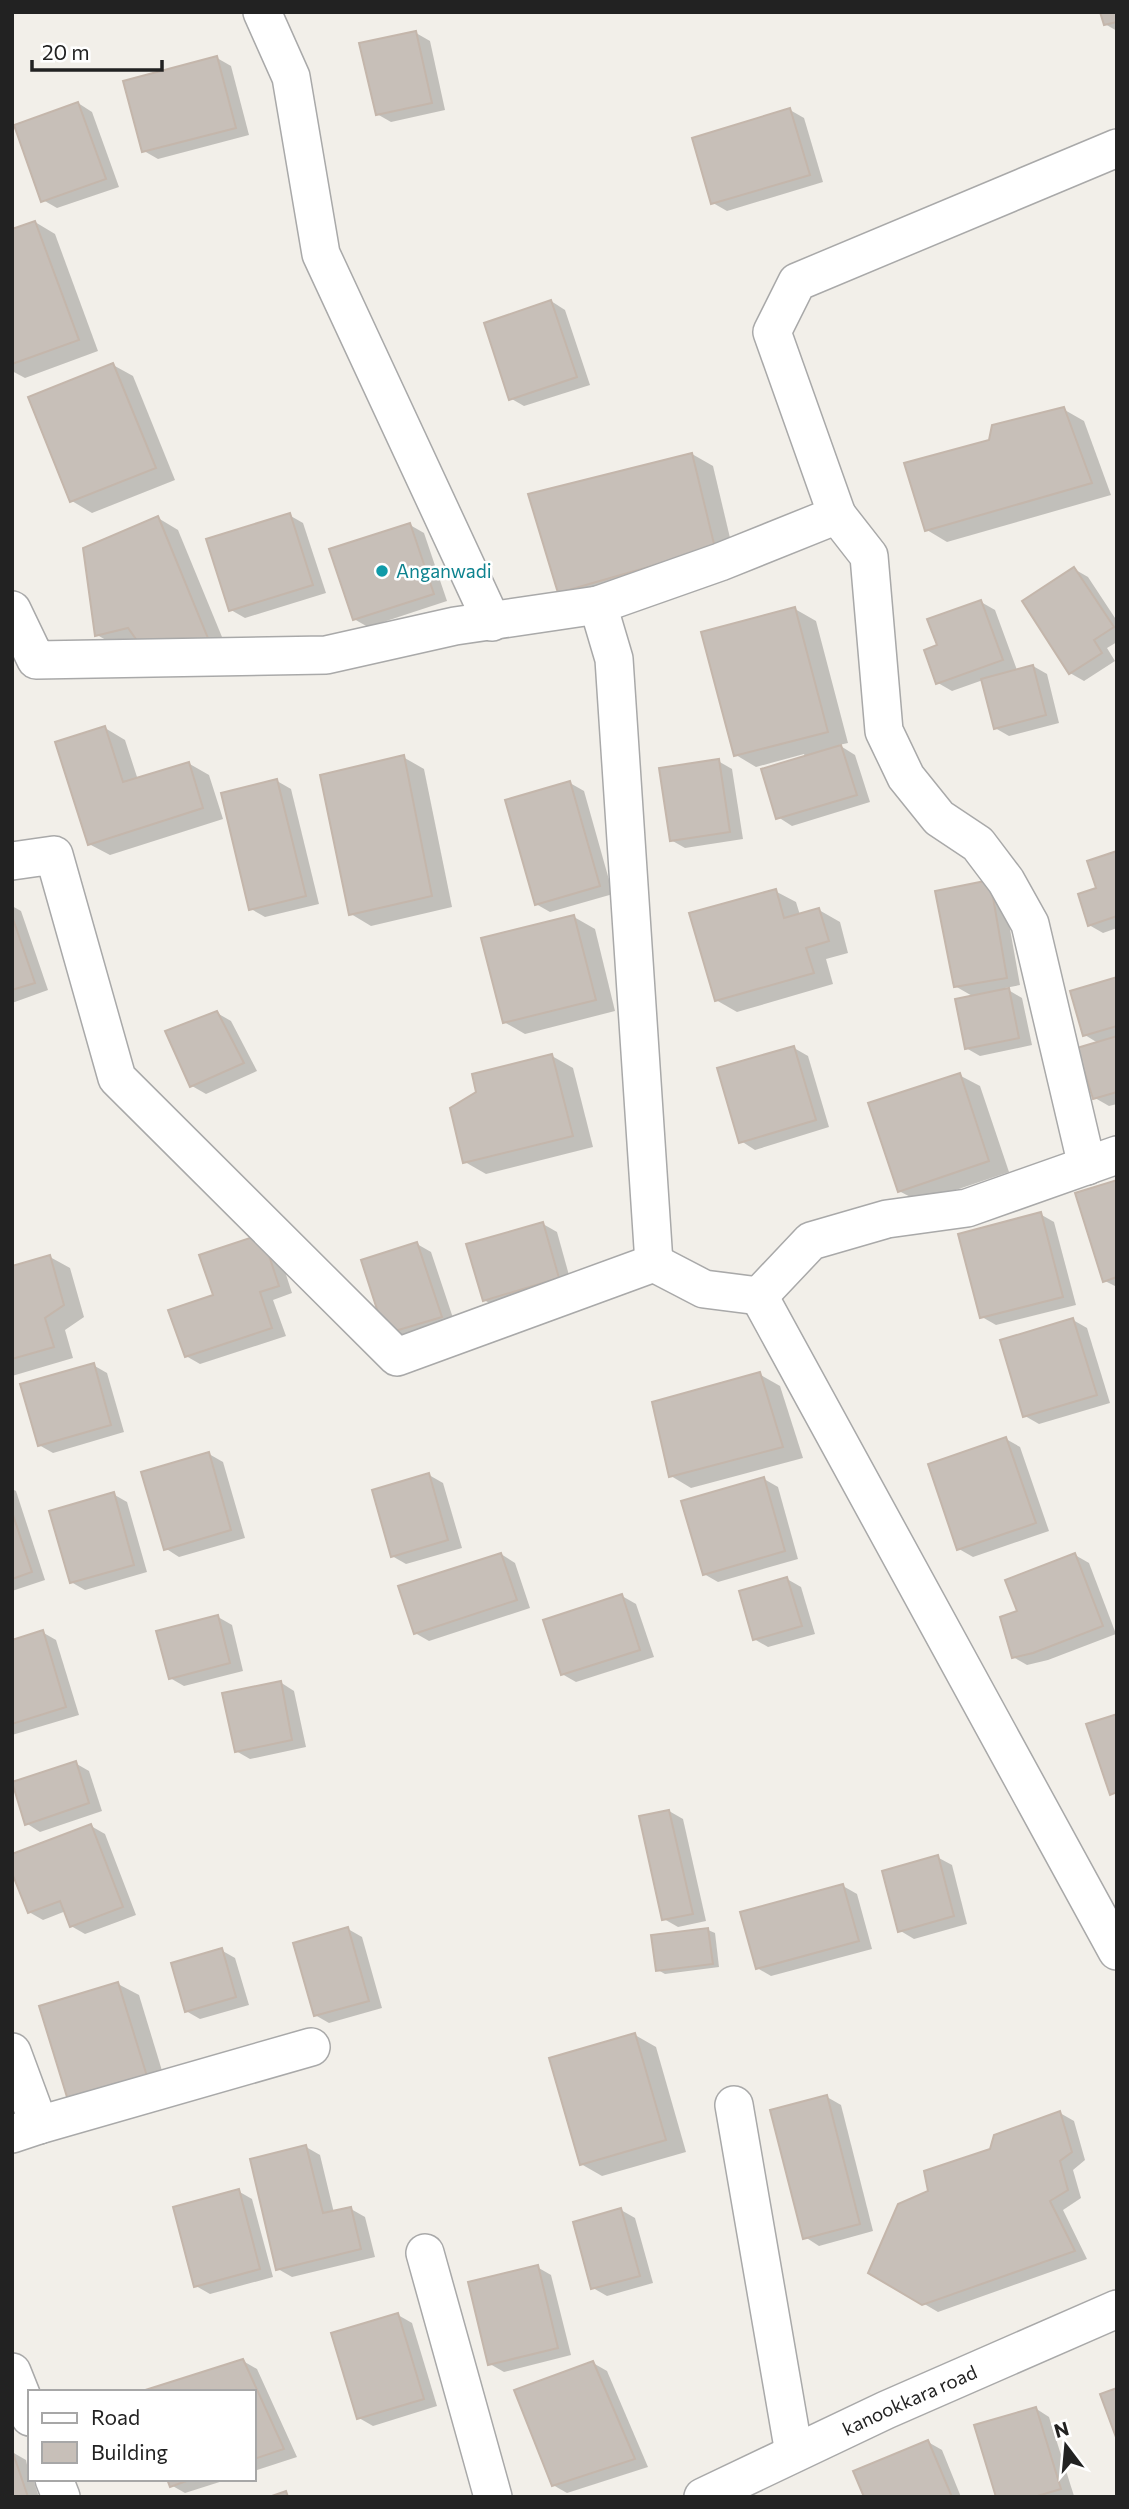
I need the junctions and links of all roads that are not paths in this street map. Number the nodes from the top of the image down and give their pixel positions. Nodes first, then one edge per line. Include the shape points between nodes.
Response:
1 (262, 12) edge
2 (1117, 148) edge
3 (836, 515) junction
4 (598, 605) junction
5 (12, 610) edge
6 (492, 622) junction
7 (12, 861) edge
8 (1102, 1160) edge
9 (654, 1263) junction
10 (759, 1296) junction
11 (1117, 1951) edge
12 (312, 2047) dead end
13 (12, 2052) edge
14 (734, 2105) dead end
15 (26, 2130) edge
16 (425, 2253) dead end
17 (1117, 2309) edge
18 (12, 2372) edge
19 (28, 2412) edge
20 (794, 2454) junction
21 (493, 2497) edge
22 (703, 2497) edge

1 - 6 street via 291,77 321,254
2 - 3 street via 797,282 772,332
3 - 4 street
3 - 8 street via 869,556 884,730 906,777 939,818 978,844 1006,881 1030,925
4 - 6 street
4 - 9 street via 614,659
5 - 6 street via 36,660 326,655
7 - 9 street via 54,855 117,1078 397,1357
8 - 10 street via 967,1208 887,1219 811,1241
9 - 10 street via 704,1289
10 - 11 street
12 - 15 street
13 - 15 street
14 - 20 street
16 - 21 street
17 - 20 street, kanookkara road
18 - 19 street
20 - 22 street, kanookkara road

